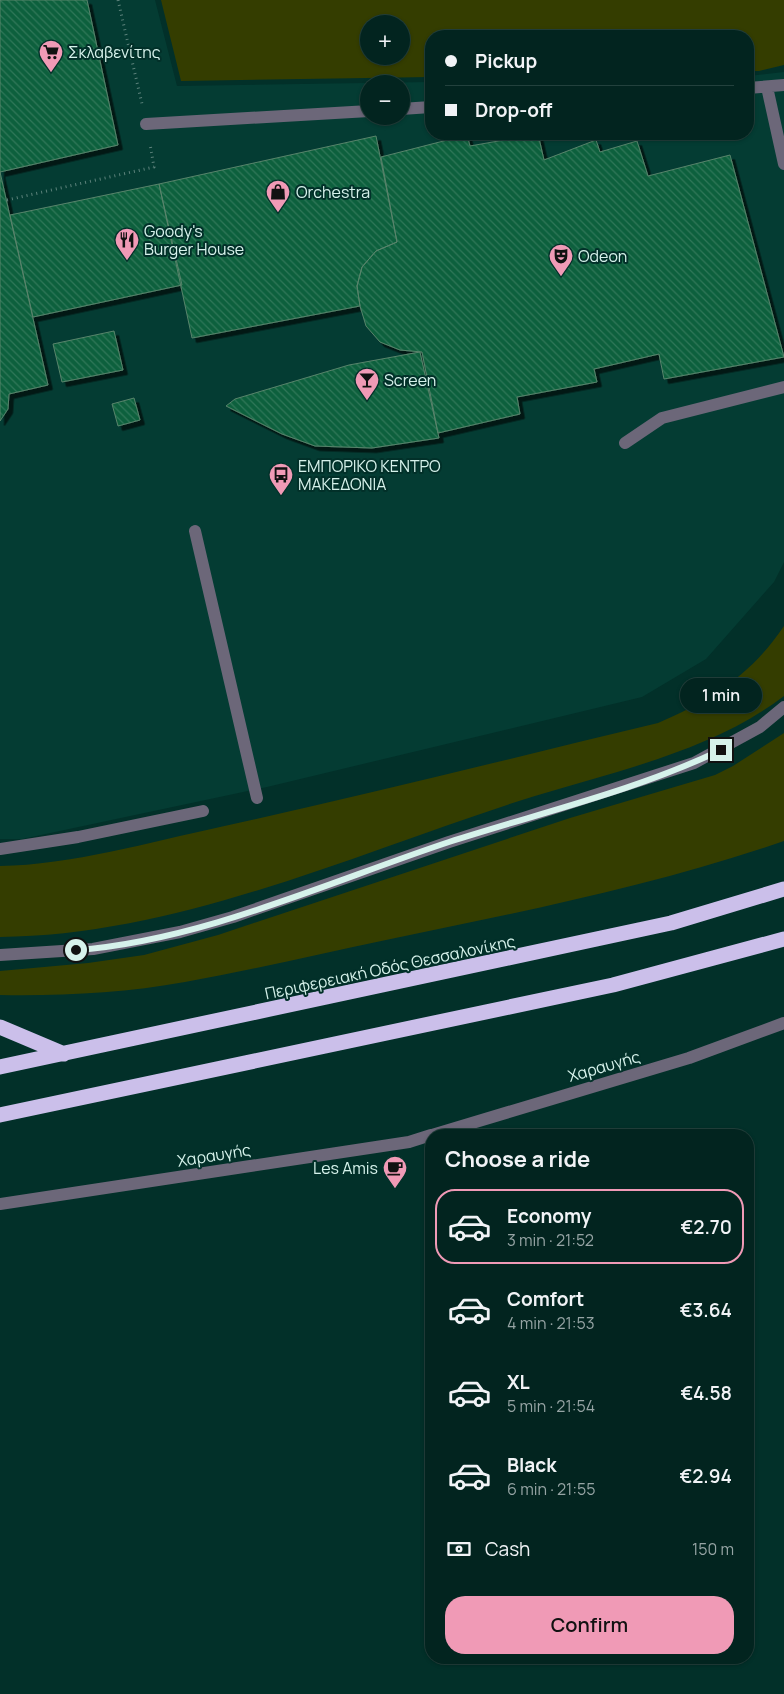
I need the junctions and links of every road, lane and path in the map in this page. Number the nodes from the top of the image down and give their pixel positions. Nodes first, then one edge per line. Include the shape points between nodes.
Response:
1 (118, 0) edge
2 (784, 84) edge
3 (766, 87) junction
4 (754, 88) edge
5 (425, 107) edge
6 (410, 108) edge
7 (360, 112) edge
8 (146, 124) junction
9 (784, 164) edge
10 (7, 200) dead end
11 (784, 387) edge
12 (625, 443) dead end
13 (195, 531) dead end
14 (784, 707) edge
15 (257, 798) dead end
16 (203, 811) dead end
17 (0, 849) edge
18 (784, 889) edge
19 (784, 939) edge
20 (0, 955) edge
21 (784, 1023) edge
22 (0, 1027) edge
23 (64, 1054) junction
24 (0, 1067) edge
25 (40, 1106) junction
26 (0, 1115) edge
27 (0, 1125) edge
28 (452, 1129) edge
29 (425, 1137) edge
30 (0, 1204) edge

1 - 8 path
2 - 3 street
3 - 4 street
3 - 9 street
5 - 6 street
7 - 8 street
8 - 10 path via 154,167
11 - 12 street via 662,418
13 - 15 street
14 - 20 street via 760,727 694,763 449,842 233,917 180,932 93,949
16 - 17 street via 78,837
18 - 23 highway, Περιφερειακή Οδός Θεσσαλονίκης via 671,923
19 - 25 highway via 613,985
21 - 28 street, Χαραυγής via 689,1058
22 - 23 highway
23 - 24 highway, Περιφερειακή Οδός Θεσσαλονίκης
25 - 26 highway
25 - 27 highway
29 - 30 street, Χαραυγής

